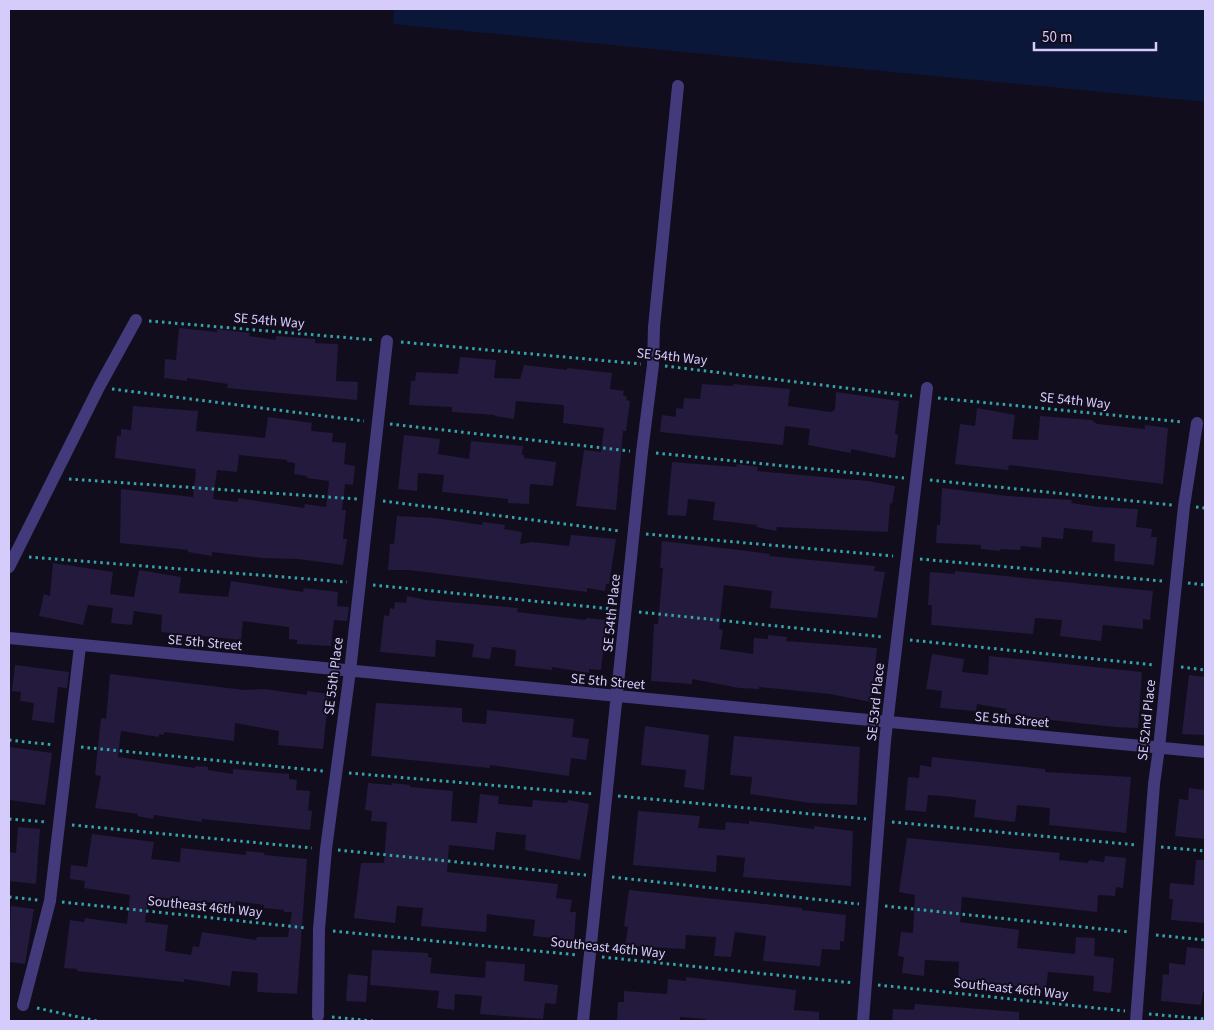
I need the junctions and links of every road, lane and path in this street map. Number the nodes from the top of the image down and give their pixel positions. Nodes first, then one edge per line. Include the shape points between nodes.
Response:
1 (678, 86) dead end
2 (136, 320) joint
3 (387, 341) junction
4 (653, 365) junction
5 (927, 393) junction
6 (1197, 424) joint
7 (9, 567) edge
8 (9, 638) edge
9 (80, 646) junction
10 (350, 671) junction
11 (618, 696) junction
12 (887, 722) junction
13 (1160, 748) junction
14 (1205, 752) edge
15 (9, 897) edge
16 (50, 901) junction
17 (319, 930) junction
18 (590, 956) junction
19 (866, 984) junction
20 (23, 1005) joint
21 (318, 1016) joint
22 (1136, 1017) edge
23 (1205, 1019) edge
24 (97, 1021) edge
25 (373, 1021) edge
26 (583, 1021) edge
27 (863, 1021) edge

1 - 4 street, SE 54th Place
2 - 3 path, SE 54th Way
2 - 7 street
3 - 4 path, SE 54th Way
3 - 10 street, SE 55th Place
4 - 5 path, SE 54th Way
4 - 11 street, SE 54th Place
5 - 6 path, SE 54th Way
5 - 12 street, SE 53rd Place
6 - 13 street, SE 52nd Place via 1184,506
8 - 9 street, SE 5th Street
9 - 10 street, SE 5th Street
9 - 16 street
10 - 11 street, SE 5th Street
10 - 17 street, SE 55th Place via 335,772
11 - 12 street, SE 5th Street
11 - 18 street, SE 54th Place
12 - 13 street, SE 5th Street
12 - 19 street, SE 53rd Place
13 - 14 street, SE 5th Street
13 - 22 street, SE 52nd Place via 1154,784
15 - 16 path, Southeast 46th Way
16 - 17 path, Southeast 46th Way
16 - 20 street
17 - 18 path, Southeast 46th Way
17 - 21 street, SE 55th Place
18 - 19 path, Southeast 46th Way
18 - 26 street, SE 54th Place
19 - 22 path, Southeast 46th Way
19 - 27 street, SE 53rd Place
20 - 24 path
21 - 25 path
22 - 23 path, Southeast 46th Way

